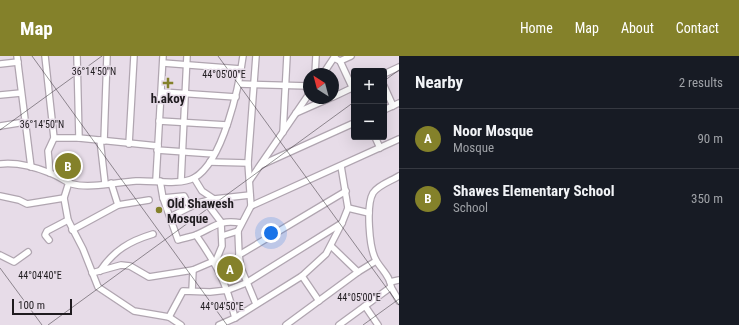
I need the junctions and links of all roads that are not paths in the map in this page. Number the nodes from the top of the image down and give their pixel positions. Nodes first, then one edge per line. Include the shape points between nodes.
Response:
1 (45, 56) edge
2 (77, 56) edge
3 (107, 56) edge
4 (134, 56) edge
5 (163, 56) edge
6 (188, 56) edge
7 (243, 56) edge
8 (256, 56) edge
9 (287, 56) edge
10 (316, 56) edge
11 (351, 56) edge
12 (334, 57) edge
13 (17, 59) edge
14 (340, 61) junction
15 (163, 63) junction
16 (0, 64) edge
17 (187, 64) junction
18 (399, 67) edge
19 (315, 68) edge
20 (327, 68) edge
21 (242, 69) junction
22 (387, 73) edge
23 (351, 83) edge
24 (239, 84) junction
25 (254, 85) junction
26 (285, 86) junction
27 (303, 86) edge
28 (351, 90) edge
29 (162, 92) junction
30 (21, 93) junction
31 (387, 93) edge
32 (186, 94) junction
33 (339, 94) edge
34 (0, 96) edge
35 (236, 97) junction
36 (303, 103) edge
37 (399, 103) edge
38 (316, 104) edge
39 (393, 106) junction
40 (387, 109) edge
41 (296, 113) junction
42 (159, 121) junction
43 (25, 122) junction
44 (184, 123) junction
45 (351, 124) edge
46 (227, 125) junction
47 (0, 126) edge
48 (283, 133) junction
49 (54, 138) junction
50 (79, 138) junction
51 (399, 139) edge
52 (376, 140) edge
53 (102, 141) junction
54 (130, 144) junction
55 (158, 148) junction
56 (380, 148) junction
57 (181, 151) junction
58 (214, 154) junction
59 (210, 162) junction
60 (248, 163) junction
61 (0, 164) edge
62 (261, 164) junction
63 (341, 166) junction
64 (31, 167) junction
65 (50, 173) junction
66 (399, 176) edge
67 (194, 178) junction
68 (250, 180) junction
69 (158, 181) junction
70 (181, 181) junction
71 (69, 182) junction
72 (108, 183) junction
73 (346, 191) junction
74 (250, 195) junction
75 (0, 196) edge
76 (64, 198) junction
77 (163, 198) junction
78 (214, 199) junction
79 (149, 200) dead end
80 (206, 202) junction
81 (118, 205) junction
82 (251, 206) junction
83 (190, 207) junction
84 (348, 208) junction
85 (369, 213) junction
86 (170, 217) junction
87 (68, 220) junction
88 (221, 222) junction
89 (241, 223) junction
90 (342, 223) junction
91 (72, 230) junction
92 (238, 231) junction
93 (153, 234) dead end
94 (196, 235) junction
95 (222, 236) junction
96 (48, 240) dead end
97 (331, 246) junction
98 (28, 252) dead end
99 (0, 255) edge
100 (239, 255) junction
101 (376, 261) junction
102 (215, 262) junction
103 (193, 270) junction
104 (100, 271) junction
105 (358, 272) junction
106 (92, 273) junction
107 (302, 276) junction
108 (399, 280) edge
109 (246, 283) junction
110 (391, 284) junction
111 (228, 290) junction
112 (192, 291) junction
113 (319, 301) junction
114 (399, 301) edge
115 (256, 304) junction
116 (365, 306) junction
117 (169, 317) junction
118 (235, 318) junction
119 (342, 324) edge
120 (181, 325) edge
121 (219, 325) edge
122 (286, 325) edge
123 (378, 325) edge

1 - 49 street
2 - 50 street
3 - 53 street
4 - 54 street
5 - 15 street
6 - 17 street
7 - 21 street
8 - 25 street
9 - 26 street
10 - 19 street
11 - 14 street
12 - 14 street
12 - 20 street
13 - 16 street
13 - 30 street
14 - 23 street
15 - 17 street
15 - 29 street
17 - 21 street
17 - 32 street
18 - 22 street
21 - 24 street
24 - 25 street
24 - 35 street
25 - 26 street
25 - 60 street
26 - 27 street
26 - 48 street
28 - 33 street
29 - 32 street
29 - 42 street
30 - 34 street
30 - 43 street
31 - 39 street
32 - 35 street
32 - 44 street
35 - 46 street
36 - 41 street
37 - 39 street
38 - 41 street
39 - 40 street
41 - 48 street
42 - 44 street
42 - 55 street
43 - 47 street
43 - 64 street
44 - 46 street
44 - 57 street
45 - 62 street
46 - 58 street
48 - 62 street
49 - 50 street
49 - 65 street via 48,151
50 - 53 street
51 - 56 street
52 - 56 street
53 - 54 street
53 - 72 street
54 - 55 street
55 - 57 street
55 - 69 street
56 - 63 street
57 - 58 street
57 - 70 street
58 - 59 street
59 - 60 street
59 - 67 street
60 - 68 street
61 - 64 street
62 - 68 street
63 - 73 street
63 - 82 street
64 - 65 street
65 - 71 street
66 - 85 street via 373,193
67 - 70 street
67 - 78 street via 202,191
68 - 74 street
69 - 70 street
69 - 72 street
69 - 77 street
71 - 72 street via 88,185
71 - 76 street
72 - 81 street
73 - 84 street
73 - 100 street
74 - 78 street
74 - 82 street
75 - 76 street via 27,204
76 - 87 street
77 - 83 street via 184,196
77 - 86 street
78 - 80 street
79 - 81 street
80 - 83 street
80 - 88 street
81 - 91 street
82 - 89 street
83 - 86 street
84 - 85 street
84 - 90 street
85 - 101 street via 371,242
86 - 94 street via 178,240
87 - 91 street
87 - 96 street via 48,231
88 - 89 street
88 - 94 street
88 - 95 street
89 - 92 street
90 - 97 street
90 - 109 street
91 - 106 street
92 - 95 street
92 - 100 street
93 - 104 street via 121,247
94 - 102 street
95 - 102 street via 221,251
97 - 105 street
97 - 107 street via 320,261
98 - 99 street via 14,262
100 - 109 street
101 - 105 street
101 - 110 street
102 - 103 street
102 - 111 street
103 - 104 street via 150,277 130,266 121,265
103 - 112 street
104 - 106 street
105 - 113 street
106 - 117 street via 98,287 134,311
107 - 113 street
107 - 115 street
108 - 110 street
109 - 111 street
109 - 115 street
110 - 114 street
110 - 116 street
111 - 112 street
111 - 118 street
112 - 117 street via 183,291
113 - 122 street
115 - 118 street
116 - 119 street
116 - 123 street
117 - 120 street
118 - 121 street

